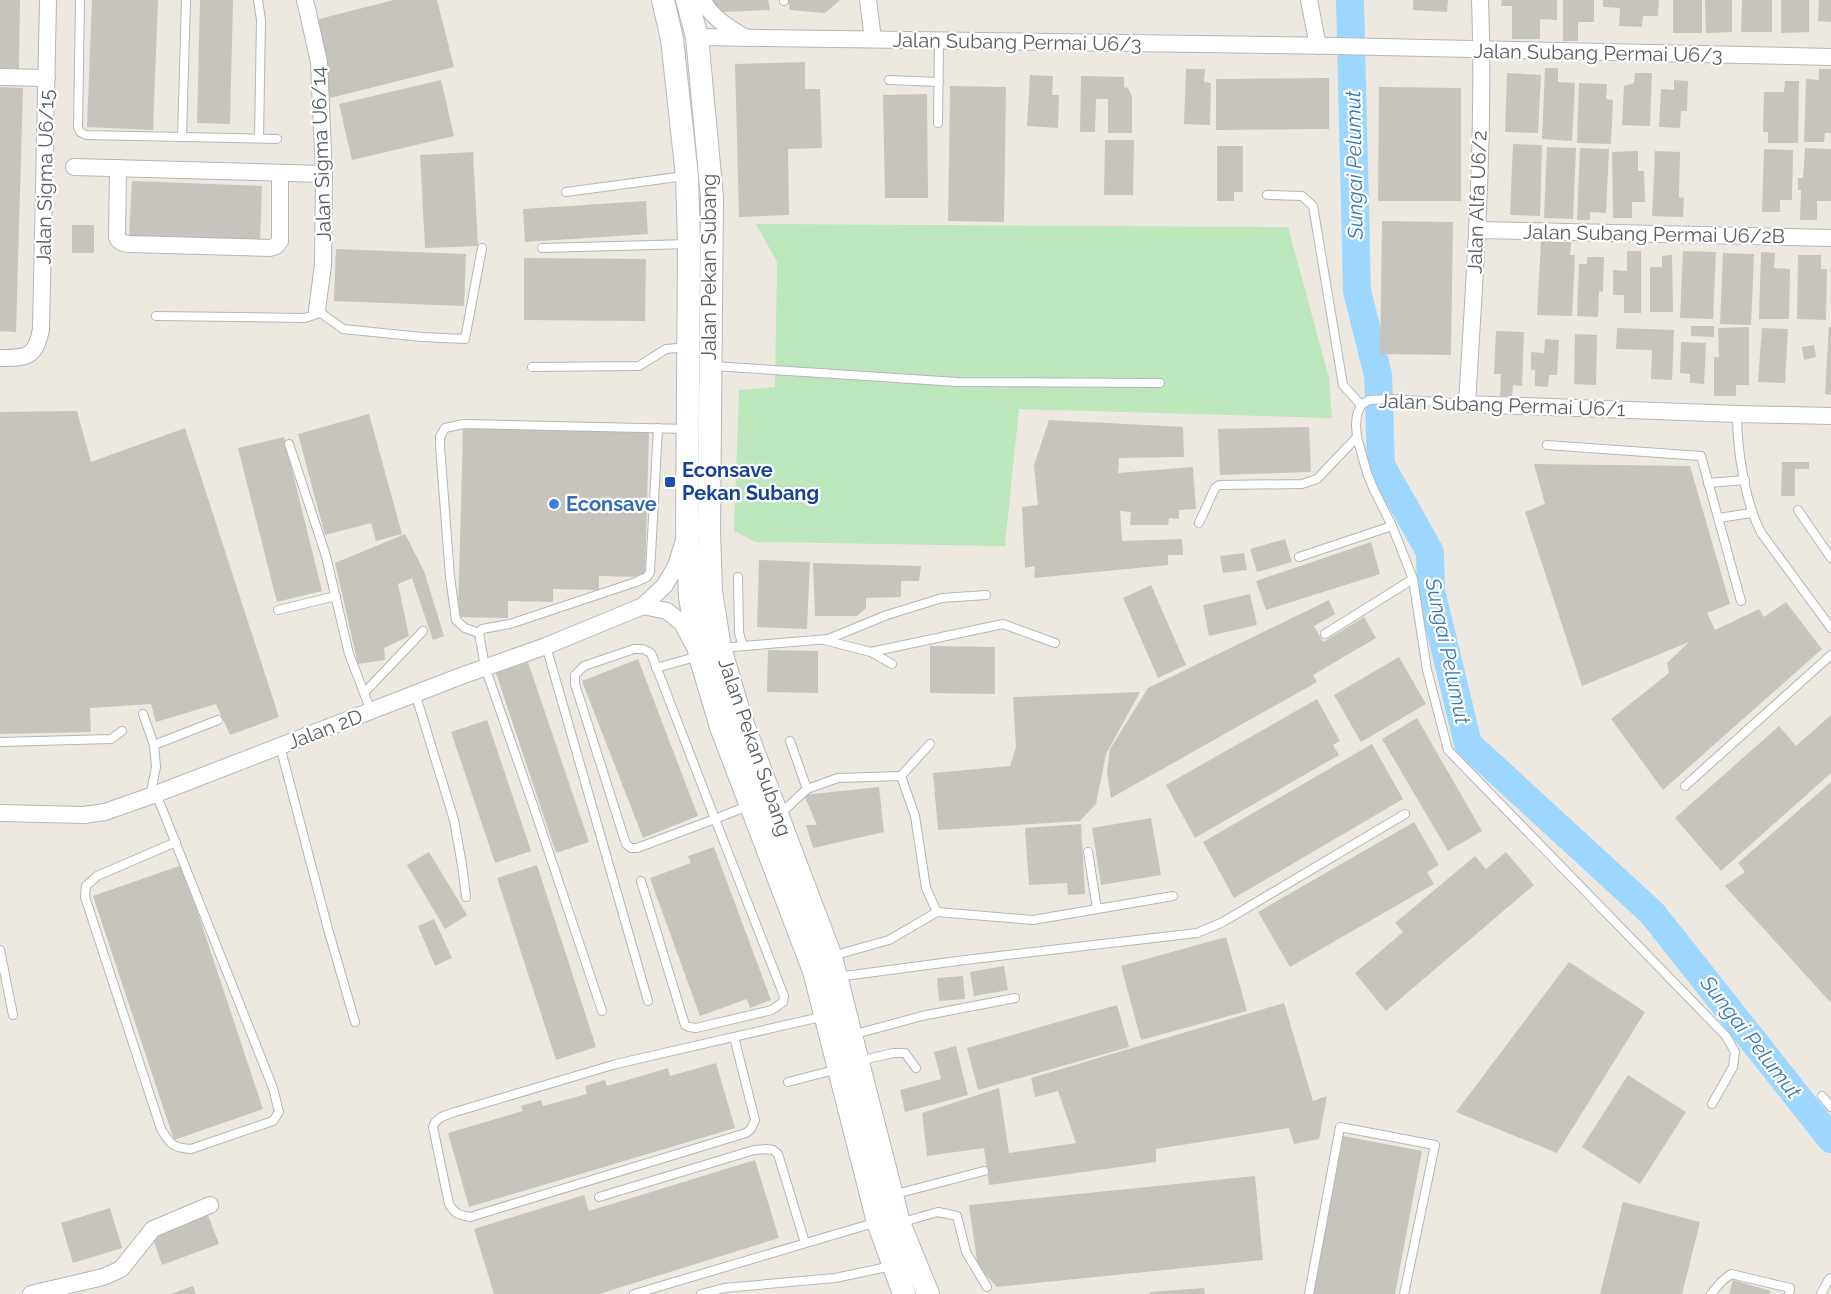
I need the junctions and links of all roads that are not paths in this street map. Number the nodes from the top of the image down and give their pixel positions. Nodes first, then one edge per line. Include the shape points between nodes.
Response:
1 (48, 0) edge
2 (80, 0) edge
3 (186, 0) edge
4 (258, 0) edge
5 (305, 0) edge
6 (663, 0) edge
7 (687, 0) edge
8 (703, 0) edge
9 (868, 0) edge
10 (1309, 0) edge
11 (1480, 0) edge
12 (697, 37) junction
13 (746, 38) junction
14 (873, 39) junction
15 (939, 41) junction
16 (1318, 46) junction
17 (1482, 51) junction
18 (1831, 57) edge
19 (0, 77) edge
20 (47, 78) junction
21 (889, 80) dead end
22 (939, 82) junction
23 (938, 123) dead end
24 (182, 137) junction
25 (258, 138) junction
26 (277, 139) dead end
27 (74, 167) dead end
28 (118, 168) junction
29 (280, 173) junction
30 (324, 174) junction
31 (687, 176) junction
32 (566, 192) dead end
33 (1267, 195) dead end
34 (1477, 230) junction
35 (1831, 238) edge
36 (689, 244) junction
37 (482, 248) dead end
38 (542, 248) dead end
39 (317, 310) junction
40 (156, 316) dead end
41 (688, 347) junction
42 (0, 358) edge
43 (710, 366) junction
44 (532, 368) dead end
45 (1160, 383) dead end
46 (1467, 404) junction
47 (1361, 405) junction
48 (1737, 414) junction
49 (1831, 416) edge
50 (658, 428) junction
51 (688, 429) junction
52 (1357, 436) junction
53 (290, 444) dead end
54 (1547, 445) dead end
55 (1745, 480) junction
56 (1708, 483) junction
57 (1798, 510) dead end
58 (1752, 513) junction
59 (1718, 518) junction
60 (1199, 523) dead end
61 (1392, 526) junction
62 (687, 529) junction
63 (1299, 557) dead end
64 (1831, 558) edge
65 (738, 578) dead end
66 (1413, 579) junction
67 (986, 595) dead end
68 (336, 596) junction
69 (1741, 601) dead end
70 (643, 606) junction
71 (278, 610) dead end
72 (1831, 628) edge
73 (423, 631) dead end
74 (479, 633) junction
75 (1325, 633) dead end
76 (821, 639) junction
77 (1055, 643) dead end
78 (546, 646) junction
79 (743, 646) junction
80 (710, 652) junction
81 (871, 652) junction
82 (1831, 655) edge
83 (892, 664) dead end
84 (485, 667) junction
85 (656, 668) junction
86 (364, 693) junction
87 (415, 693) junction
88 (371, 711) junction
89 (143, 714) dead end
90 (218, 720) dead end
91 (122, 731) dead end
92 (789, 741) dead end
93 (0, 742) edge
94 (930, 744) dead end
95 (154, 746) junction
96 (280, 746) junction
97 (901, 776) junction
98 (1685, 786) dead end
99 (807, 789) junction
100 (153, 795) junction
101 (750, 804) junction
102 (0, 813) edge
103 (1405, 814) dead end
104 (778, 816) junction
105 (715, 819) junction
106 (176, 842) junction
107 (1088, 852) dead end
108 (641, 881) dead end
109 (1173, 896) dead end
110 (466, 897) dead end
111 (1098, 909) junction
112 (937, 912) junction
113 (0, 950) edge
114 (834, 967) junction
115 (1015, 999) dead end
116 (648, 1001) dead end
117 (602, 1011) dead end
118 (13, 1015) dead end
119 (825, 1016) junction
120 (355, 1022) dead end
121 (852, 1035) junction
122 (734, 1037) junction
123 (848, 1065) junction
124 (916, 1068) dead end
125 (788, 1082) dead end
126 (1822, 1096) dead end
127 (1712, 1104) dead end
128 (1831, 1107) edge
129 (984, 1171) dead end
130 (892, 1196) junction
131 (599, 1197) dead end
132 (210, 1205) dead end
133 (889, 1222) junction
134 (805, 1243) junction
135 (893, 1266) junction
136 (1831, 1278) edge
137 (987, 1287) dead end
138 (31, 1294) edge
139 (634, 1294) edge
140 (701, 1294) edge
141 (904, 1294) edge
142 (928, 1294) edge
143 (1309, 1294) edge
144 (1404, 1294) edge
145 (1711, 1294) edge
146 (1788, 1294) edge
147 (1821, 1294) edge

1 - 20 street, Jalan Sigma U6/15
2 - 24 lane via 80,132
3 - 24 lane
4 - 25 lane
5 - 30 street, Jalan Sigma U6/14 via 319,62
6 - 31 main road, Jalan Pekan Subang via 672,39
7 - 12 main road, Jalan Pekan Subang
8 - 13 street via 719,19
9 - 14 street
10 - 16 street
11 - 17 street, Jalan Alfa U6/2
12 - 13 street, Jalan Subang Permai U6/3
12 - 43 main road, Jalan Pekan Subang via 712,197
13 - 14 street, Jalan Subang Permai U6/3
14 - 15 street, Jalan Subang Permai U6/3
15 - 16 street, Jalan Subang Permai U6/3
15 - 22 lane
16 - 17 street, Jalan Subang Permai U6/3
17 - 18 street, Jalan Subang Permai U6/3
17 - 34 street, Jalan Alfa U6/2
19 - 20 street
20 - 42 street, Jalan Sigma U6/15 via 39,343 33,353 22,358
21 - 22 lane
22 - 23 lane
24 - 25 lane
25 - 26 lane
27 - 28 street
28 - 29 street
28 - 29 street via 117,237 129,244 276,246 280,241
29 - 30 street
30 - 39 street, Jalan Sigma U6/14 via 323,266
31 - 32 lane
31 - 36 main road, Jalan Pekan Subang
33 - 47 lane via 1302,196 1313,206 1343,385
34 - 35 street, Jalan Subang Permai U6/2B
34 - 46 street, Jalan Alfa U6/2
36 - 38 lane
36 - 41 main road, Jalan Pekan Subang
37 - 39 lane via 465,339 343,329
39 - 40 lane via 306,318
41 - 44 lane via 666,349 639,366
41 - 51 main road, Jalan Pekan Subang
43 - 45 lane via 957,382
43 - 80 main road, Jalan Pekan Subang
46 - 47 lane, Jalan Subang Permai U6/1 via 1393,399 1369,400
46 - 48 street, Jalan Subang Permai U6/1
47 - 52 lane, Jalan Subang Permai U6/1
48 - 49 street, Jalan Subang Permai U6/1
48 - 55 lane
50 - 51 lane
50 - 74 lane via 647,577
50 - 74 lane via 464,424 445,428 440,446 456,620
51 - 62 main road, Jalan Pekan Subang
52 - 60 lane via 1310,483 1219,485
52 - 61 lane, Jalan Subang Permai U6/1 via 1367,473
53 - 68 lane
54 - 56 lane via 1701,456
55 - 56 lane
55 - 58 lane
56 - 59 lane
57 - 64 lane
58 - 59 lane
58 - 72 lane via 1762,534
59 - 69 lane
61 - 63 lane
61 - 66 lane, Jalan Subang Permai U6/1
62 - 70 street, Jalan 2D via 676,566
62 - 80 main road, Jalan Pekan Subang via 690,597
65 - 79 lane via 739,633
66 - 75 lane
66 - 127 lane, Jalan Subang Permai U6/1 via 1428,670 1448,750 1726,1036 1735,1052 1733,1066
67 - 76 lane via 942,598
68 - 71 lane
68 - 86 lane via 349,654
70 - 78 street, Jalan 2D
70 - 80 street via 667,611
73 - 86 lane
74 - 84 lane
76 - 79 lane
76 - 81 lane
77 - 81 lane via 1003,624
78 - 84 street, Jalan 2D
78 - 116 lane
79 - 80 lane
80 - 85 lane
80 - 101 main road, Jalan Pekan Subang via 721,727
80 - 104 main road, Jalan Pekan Subang
81 - 83 lane
82 - 98 lane
84 - 87 street, Jalan 2D
84 - 117 lane
85 - 105 lane
85 - 105 lane via 651,653 634,649 584,666 575,675 626,844 637,848
86 - 88 lane
87 - 88 street, Jalan 2D
87 - 110 lane via 454,820
88 - 96 street, Jalan 2D
89 - 95 lane
90 - 95 lane
91 - 93 lane via 111,739
92 - 99 lane
94 - 97 lane
95 - 100 lane
96 - 100 street, Jalan 2D
96 - 120 lane
97 - 99 lane via 838,777
97 - 112 lane via 915,816 926,888
99 - 104 lane
100 - 102 street, Jalan 2D via 84,815
100 - 106 lane
101 - 105 lane
101 - 119 main road, Jalan Pekan Subang via 814,971
103 - 114 lane via 1223,922 1197,933 965,960
104 - 114 main road, Jalan Pekan Subang
105 - 108 lane via 784,996 783,1002 772,1010 696,1028 685,1025
106 - 106 lane via 279,1112 273,1121 191,1149 180,1149 170,1143 161,1129 85,897 86,886 97,876
107 - 111 lane
109 - 111 lane
111 - 112 lane via 1033,920
112 - 114 lane
113 - 118 lane
114 - 121 main road, Jalan Pekan Subang
115 - 121 lane via 922,1016
119 - 122 lane
119 - 123 main road, Jalan Pekan Subang
121 - 123 main road, Jalan Pekan Subang
122 - 122 lane via 616,1064 440,1118 433,1127 454,1212 470,1216 746,1133 755,1120
123 - 124 lane via 905,1053
123 - 125 lane
123 - 130 main road, Jalan Pekan Subang
123 - 133 main road, Jalan Pekan Subang
126 - 128 lane
129 - 130 lane
130 - 133 main road, Jalan Pekan Subang
131 - 134 lane via 754,1150 773,1150 778,1154
132 - 138 street via 153,1229 121,1269
133 - 134 lane
133 - 135 main road, Jalan Pekan Subang
133 - 137 lane via 938,1212 957,1216 966,1252
133 - 142 main road, Jalan Pekan Subang
134 - 139 lane
135 - 140 lane via 835,1278 724,1288
135 - 141 main road, Jalan Pekan Subang
136 - 147 lane
143 - 144 lane via 1340,1127 1435,1145
145 - 146 lane via 1731,1274 1790,1288

